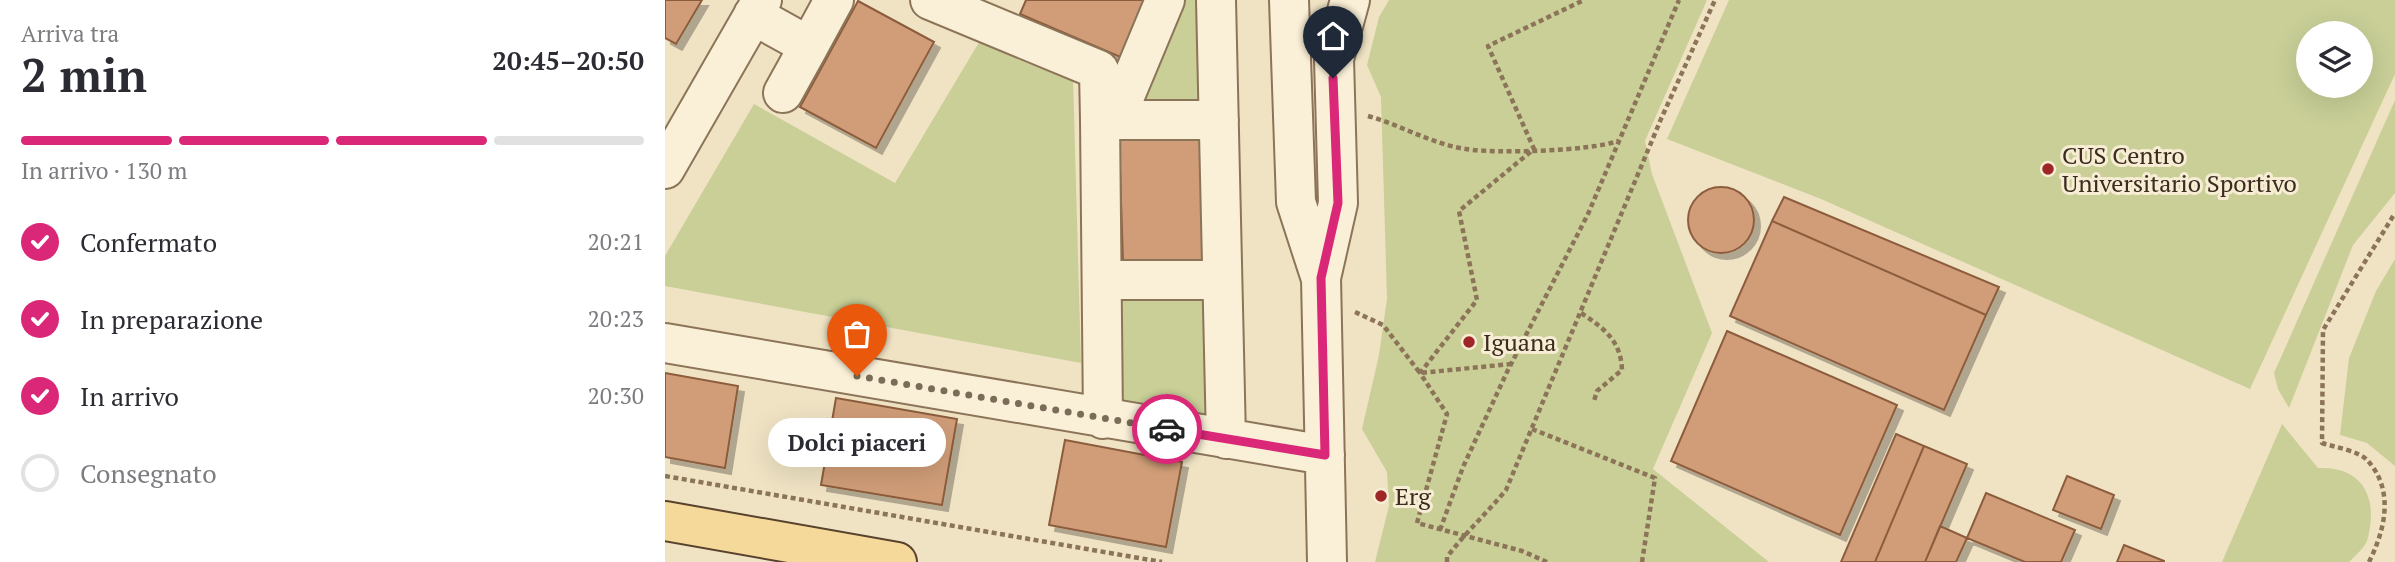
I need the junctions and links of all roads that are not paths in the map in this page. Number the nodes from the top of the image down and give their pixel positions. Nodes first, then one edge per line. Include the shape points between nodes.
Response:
1 (834, 0) edge
2 (930, 0) edge
3 (1165, 0) edge
4 (1216, 0) edge
5 (1289, 0) edge
6 (1350, 0) edge
7 (757, 7) edge
8 (809, 46) junction
9 (783, 93) dead end
10 (1107, 120) junction
11 (1219, 120) junction
12 (665, 169) edge
13 (1102, 280) junction
14 (1222, 280) junction
15 (1321, 289) junction
16 (665, 344) edge
17 (1103, 419) junction
18 (1226, 439) junction
19 (1325, 455) junction
20 (665, 521) edge
21 (897, 562) edge
22 (1327, 562) edge

1 - 8 street
2 - 10 street via 1099,70
3 - 10 street
4 - 11 street
5 - 15 street via 1296,202
6 - 15 street via 1334,59 1338,203
7 - 8 street
7 - 12 street
8 - 9 street
10 - 11 street
10 - 13 street
11 - 14 street
13 - 14 street
13 - 17 street
14 - 18 street
15 - 19 street
16 - 17 street
17 - 18 street
18 - 19 street
19 - 22 street
20 - 21 main road

